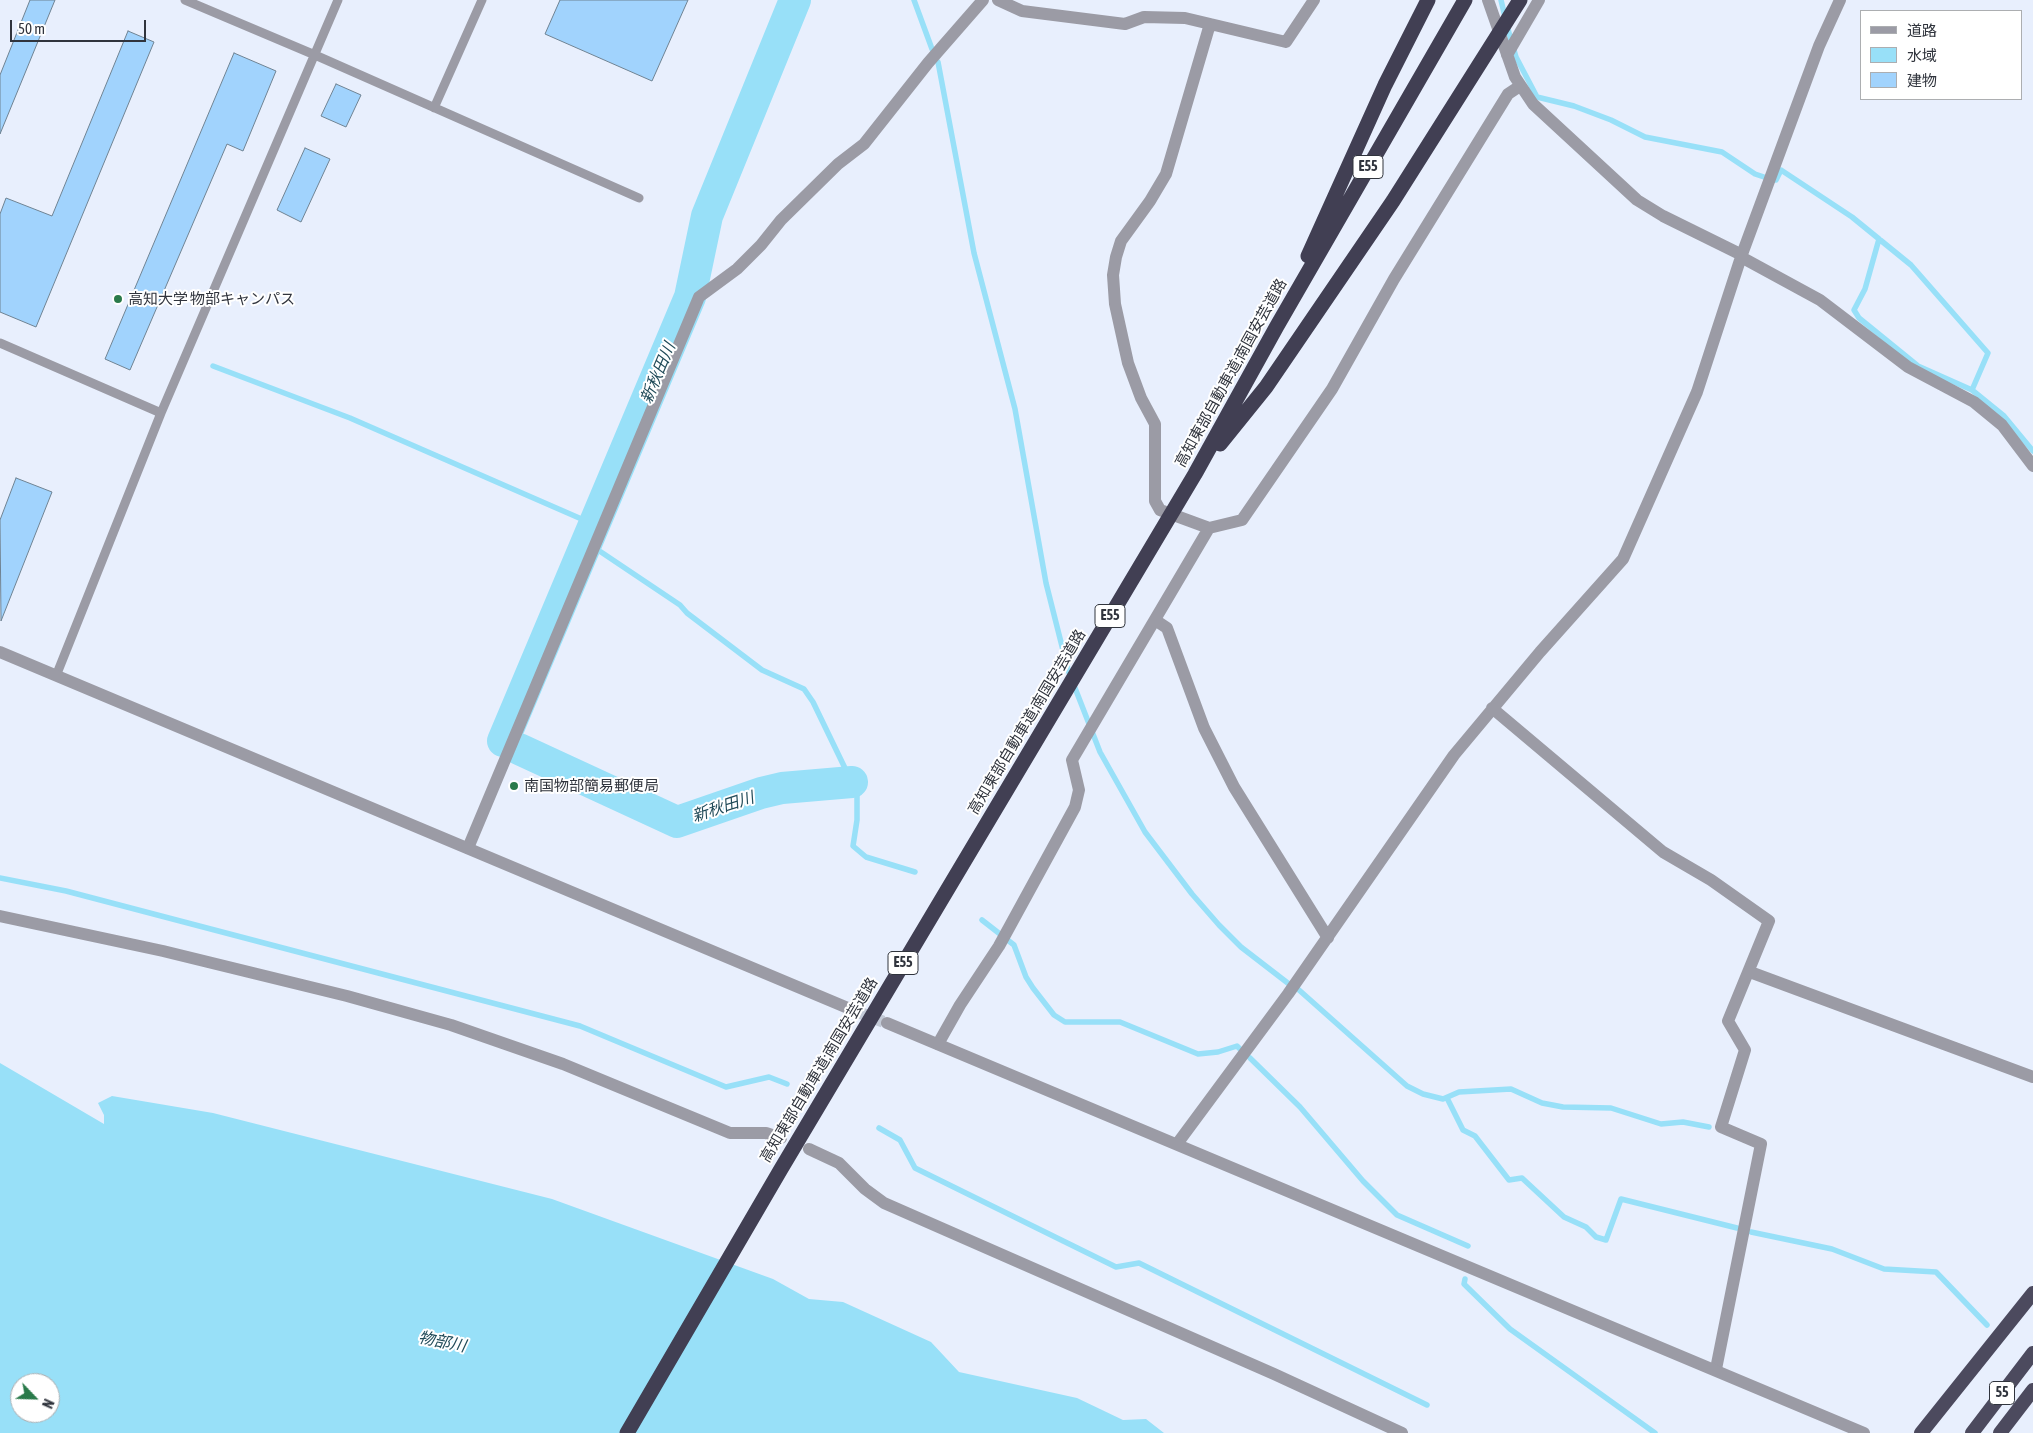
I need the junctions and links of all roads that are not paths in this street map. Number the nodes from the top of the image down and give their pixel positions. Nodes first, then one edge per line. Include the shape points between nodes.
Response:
1 (185, 0) edge
2 (338, 0) edge
3 (482, 0) edge
4 (984, 0) edge
5 (998, 0) edge
6 (1314, 0) edge
7 (1428, 0) edge
8 (1488, 0) edge
9 (1520, 0) edge
10 (1539, 0) edge
11 (1840, 0) edge
12 (1462, 4) edge
13 (1210, 24) junction
14 (315, 55) junction
15 (1507, 55) junction
16 (1520, 86) junction
17 (434, 108) junction
18 (639, 198) dead end
19 (1741, 256) junction
20 (1277, 326) junction
21 (0, 343) edge
22 (161, 413) junction
23 (2033, 466) edge
24 (1195, 474) junction
25 (1210, 528) junction
26 (1155, 620) junction
27 (0, 652) edge
28 (56, 676) junction
29 (1492, 708) junction
30 (468, 848) junction
31 (0, 916) edge
32 (1328, 938) junction
33 (1750, 972) junction
34 (855, 1011) tunnel mouth
35 (886, 1023) tunnel mouth
36 (938, 1044) junction
37 (2033, 1077) edge
38 (781, 1138) dead end
39 (1176, 1144) junction
40 (809, 1149) dead end
41 (2033, 1293) edge
42 (2033, 1353) edge
43 (1716, 1370) junction
44 (2033, 1390) edge
45 (627, 1433) edge
46 (1402, 1433) edge
47 (1864, 1433) edge
48 (1921, 1433) edge
49 (1972, 1433) edge
50 (2000, 1433) edge

1 - 14 lane
2 - 14 lane
3 - 17 lane
4 - 30 street via 928,63 864,144 834,168 781,220 747,259 699,297
5 - 13 street via 1022,11 1125,24 1144,17 1167,16
6 - 13 street via 1286,42
7 - 20 highway via 1358,142
8 - 15 street
9 - 24 highway via 1393,201 1266,387
10 - 15 street
11 - 19 street via 1819,46
12 - 20 highway, 高知東部自動車道;南国安芸道路 / E55
13 - 25 street via 1166,174 1121,241 1113,275 1115,304 1128,363 1155,424 1155,500 1160,510
14 - 17 lane
14 - 22 lane
15 - 16 street
16 - 19 street via 1533,104 1637,200
16 - 25 street via 1502,102 1394,279 1332,389 1242,520
17 - 18 lane
19 - 23 street via 1820,300 1908,367 1982,408 2002,425
19 - 29 street via 1697,392 1623,558
20 - 24 highway, 高知東部自動車道;南国安芸道路 / E55
21 - 22 lane
22 - 28 lane
24 - 45 highway, 高知東部自動車道;南国安芸道路 / E55
25 - 26 street
26 - 32 street via 1167,628 1204,728 1234,787
26 - 36 street via 1072,760 1079,790 1075,806 999,946
27 - 28 street
28 - 30 street
29 - 32 street via 1454,755
29 - 33 street via 1663,852 1711,880 1769,921
30 - 34 street
31 - 38 street via 172,954 442,1022 563,1064 730,1133 766,1133
32 - 39 street
33 - 37 street
33 - 43 street via 1728,1020 1745,1050 1721,1127 1761,1144
35 - 36 street
36 - 39 street
39 - 43 street
40 - 46 street via 839,1163 865,1190 884,1203
41 - 48 highway
42 - 49 highway, 55
43 - 47 street
44 - 50 highway, 55

